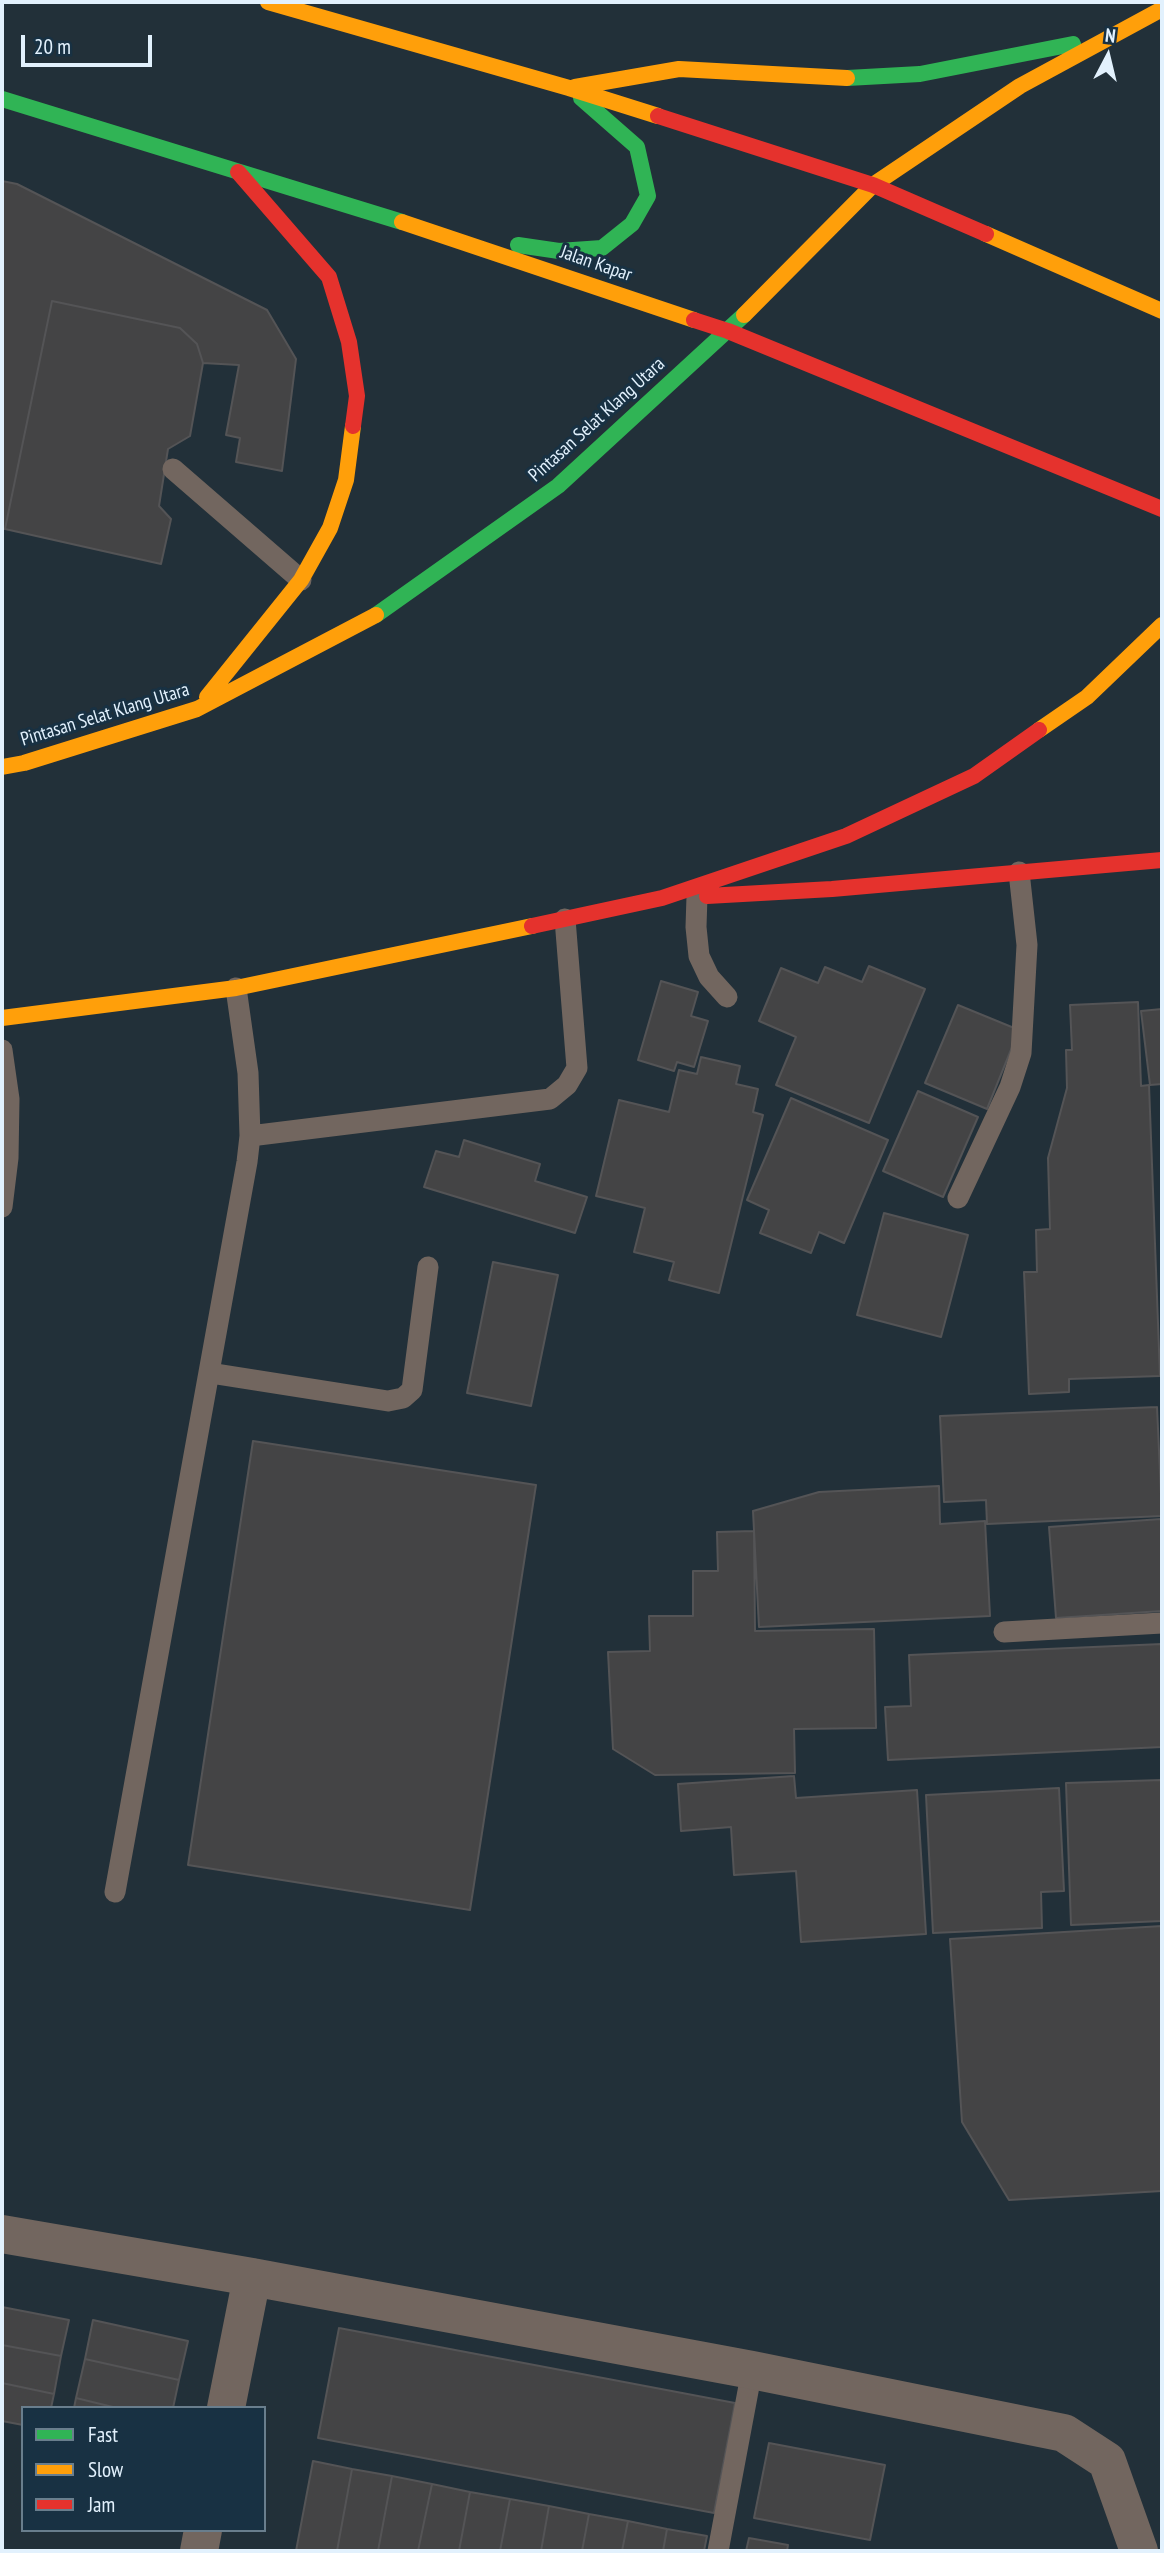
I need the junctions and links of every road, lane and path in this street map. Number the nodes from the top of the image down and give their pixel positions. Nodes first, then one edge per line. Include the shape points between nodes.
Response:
1 (268, 2) edge
2 (1162, 9) edge
3 (1105, 38) junction
4 (569, 88) junction
5 (2, 99) edge
6 (238, 172) junction
7 (873, 185) junction
8 (443, 235) junction
9 (1162, 311) edge
10 (728, 331) junction
11 (173, 469) dead end
12 (1162, 509) edge
13 (301, 580) junction
14 (1162, 625) edge
15 (197, 709) junction
16 (2, 767) edge
17 (1162, 860) edge
18 (1019, 872) junction
19 (697, 896) junction
20 (662, 898) junction
21 (565, 919) junction
22 (236, 988) junction
23 (727, 997) dead end
24 (2, 1018) edge
25 (2, 1050) edge
26 (250, 1136) junction
27 (958, 1198) dead end
28 (2, 1207) edge
29 (428, 1267) dead end
30 (210, 1374) junction
31 (1162, 1623) edge
32 (1004, 1632) dead end
33 (115, 1892) dead end
34 (2, 2234) edge
35 (252, 2277) junction
36 (752, 2370) junction
37 (226, 2406) edge
38 (203, 2532) edge
39 (199, 2551) edge
40 (718, 2551) edge
41 (1139, 2551) edge

1 - 4 highway
2 - 3 highway, Pintasan Selat Klang Utara
3 - 4 highway via 920,74 844,78 679,69
3 - 7 highway, Pintasan Selat Klang Utara via 1020,86
4 - 7 highway
4 - 8 highway via 637,148 648,196 632,224 602,248 559,251
5 - 6 highway, Jalan Kapar
6 - 8 highway, Jalan Kapar
6 - 13 highway via 329,277 349,342 357,396 346,480 330,528
7 - 9 highway
7 - 10 highway, Pintasan Selat Klang Utara
8 - 10 highway, Jalan Kapar
10 - 12 highway, Jalan Kapar
10 - 15 highway, Pintasan Selat Klang Utara via 558,486 383,612
11 - 13 lane
13 - 15 highway
14 - 20 highway via 1087,697 974,776 846,836
15 - 16 highway, Pintasan Selat Klang Utara
17 - 18 highway
18 - 19 highway
18 - 27 lane via 1027,945 1021,1053
19 - 20 highway
19 - 23 lane via 699,956 709,978
20 - 21 highway
21 - 22 highway
21 - 26 lane via 577,1068 567,1085 550,1099
22 - 24 highway
22 - 26 lane via 248,1073
25 - 28 lane via 9,1098
26 - 30 lane
29 - 30 lane via 412,1390 403,1398 388,1401
30 - 33 lane
31 - 32 lane
34 - 35 street
35 - 36 street
35 - 37 street
36 - 40 lane
36 - 41 street via 1064,2433 1107,2460
38 - 39 street

